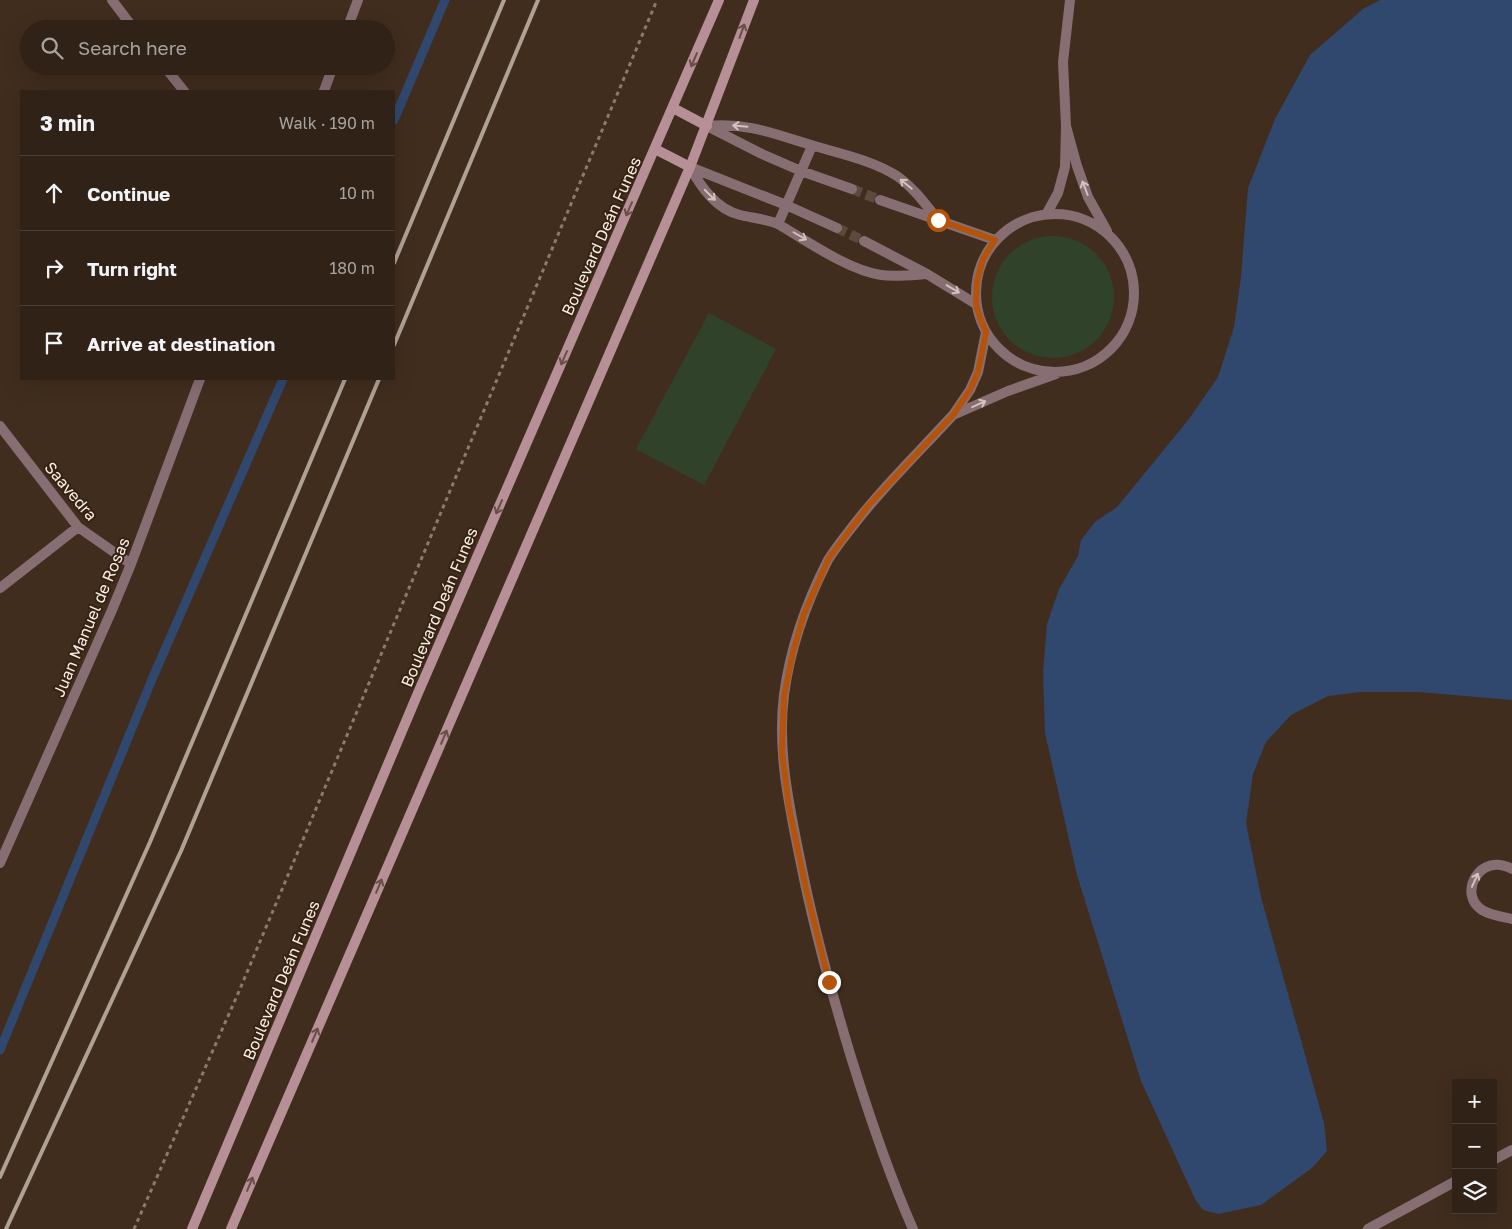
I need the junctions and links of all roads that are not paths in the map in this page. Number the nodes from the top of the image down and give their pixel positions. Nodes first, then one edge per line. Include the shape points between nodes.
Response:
1 (112, 0) edge
2 (358, 0) edge
3 (719, 0) edge
4 (754, 0) edge
5 (1070, 0) edge
6 (127, 20) edge
7 (350, 20) edge
8 (171, 75) edge
9 (330, 75) edge
10 (183, 90) edge
11 (324, 90) edge
12 (672, 108) junction
13 (708, 126) junction
14 (1066, 126) junction
15 (812, 146) junction
16 (655, 149) junction
17 (690, 167) junction
18 (801, 171) junction
19 (852, 189) tunnel mouth
20 (880, 200) tunnel mouth
21 (786, 205) junction
22 (1047, 213) junction
23 (938, 220) junction
24 (778, 224) junction
25 (837, 228) tunnel mouth
26 (1107, 232) junction
27 (864, 240) tunnel mouth
28 (995, 240) junction
29 (927, 274) junction
30 (976, 304) junction
31 (986, 332) junction
32 (1062, 372) junction
33 (200, 380) edge
34 (953, 415) junction
35 (0, 426) edge
36 (78, 527) junction
37 (131, 564) junction
38 (0, 588) edge
39 (0, 863) edge
40 (1512, 868) edge
41 (1512, 919) edge
42 (1512, 1150) edge
43 (1497, 1158) edge
44 (1452, 1183) edge
45 (192, 1229) edge
46 (231, 1229) edge
47 (913, 1229) edge
48 (1368, 1229) edge

1 - 6 street
2 - 7 street
3 -> 12 main road, Boulevard Deán Funes
13 -> 4 main road
5 - 14 street via 1063,62
8 - 10 street
9 - 11 street
12 - 13 main road
12 - 16 main road, Boulevard Deán Funes
15 -> 13 street via 755,127
13 - 17 main road
13 - 18 street
14 - 22 street via 1065,168 1058,193
26 -> 14 street via 1088,197
15 - 18 street
23 -> 15 street via 911,187 896,176 870,163
16 - 17 main road
16 -> 45 main road, Boulevard Deán Funes via 418,693
17 - 21 street
17 -> 24 street via 709,196 723,207 738,215
46 -> 17 main road
18 - 19 street
18 - 21 street
20 - 23 street
21 - 24 street
21 - 25 street
22 - 26 street via 1069,214 1089,220
22 - 28 street via 1010,227
23 - 28 street
24 -> 29 street via 865,272
26 - 32 street via 1124,252 1133,277 1134,304 1126,330 1110,351 1088,366
27 - 29 street
28 - 30 street via 983,259 977,281
29 -> 30 street
30 - 31 street
31 - 32 street via 1000,350 1018,363 1039,371
31 - 34 street via 978,372
34 -> 32 street via 1008,390
33 - 37 street, Juan Manuel de Rosas
34 - 47 street via 868,506 829,558 804,614 784,696 782,752 810,908 871,1123
35 - 36 street, Saavedra
36 - 37 street, Saavedra
36 - 38 street
37 - 39 street, Juan Manuel de Rosas
41 -> 40 street via 1481,910 1471,891 1480,870 1503,864
42 - 43 street
44 - 48 street

